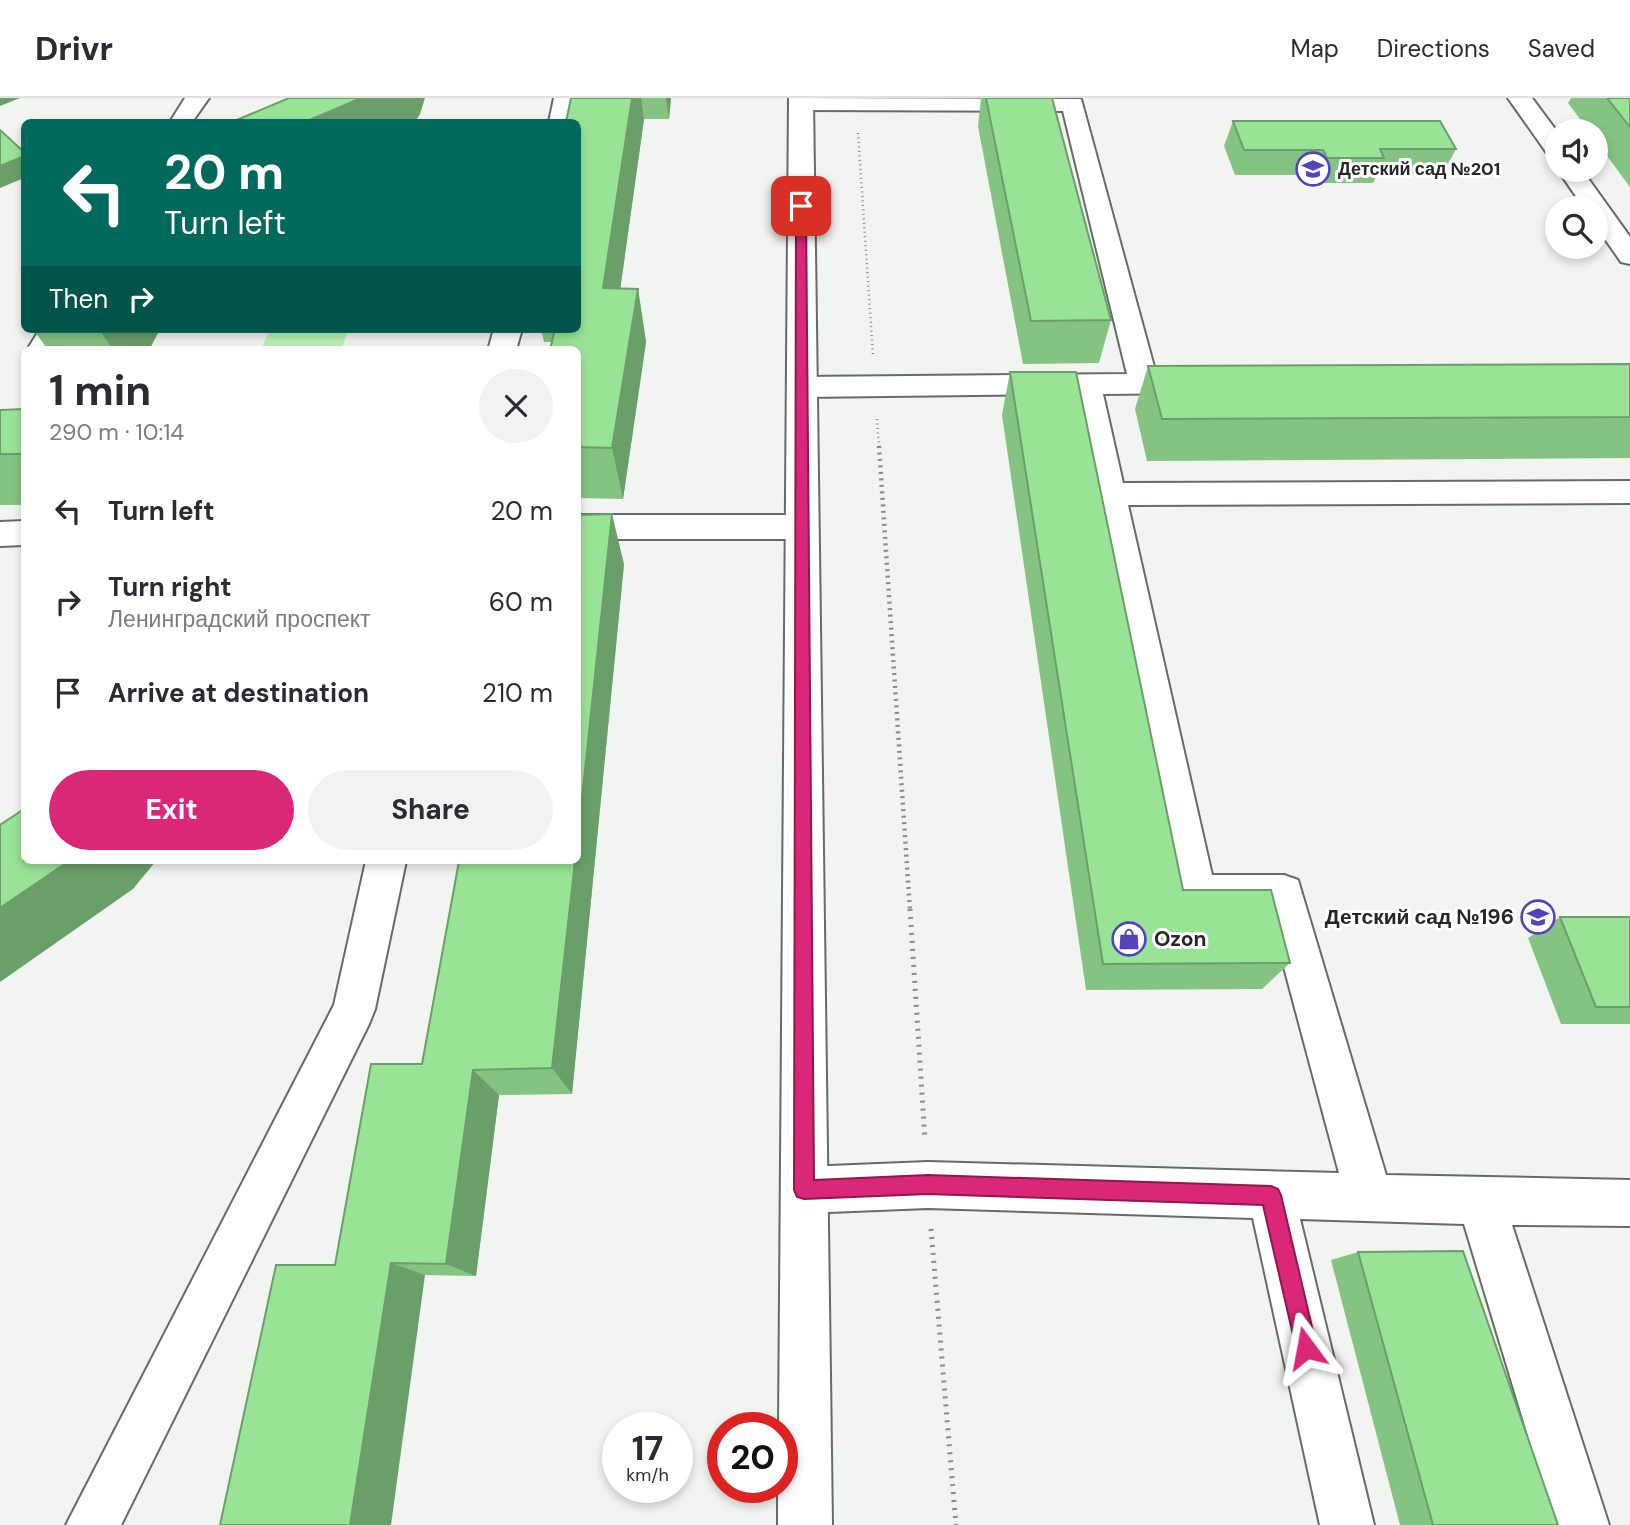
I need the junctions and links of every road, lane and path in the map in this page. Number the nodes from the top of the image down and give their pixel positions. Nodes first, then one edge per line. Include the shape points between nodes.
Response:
1 (197, 98) edge
2 (566, 98) edge
3 (1520, 98) edge
4 (801, 100) edge
5 (1022, 101) edge
6 (856, 104) junction
7 (183, 119) edge
8 (561, 119) edge
9 (1545, 134) edge
10 (1578, 182) edge
11 (1630, 256) edge
12 (1144, 383) junction
13 (1227, 383) edge
14 (1087, 384) junction
15 (802, 387) junction
16 (875, 387) junction
17 (1630, 492) edge
18 (1109, 495) junction
19 (581, 527) edge
20 (802, 527) junction
21 (21, 533) edge
22 (0, 534) edge
23 (385, 864) edge
24 (928, 1185) junction
25 (804, 1190) junction
26 (1271, 1195) junction
27 (1369, 1198) junction
28 (1481, 1201) junction
29 (1630, 1203) edge
30 (93, 1525) edge
31 (805, 1525) edge
32 (956, 1525) edge
33 (1347, 1525) edge
34 (1582, 1525) edge

1 - 7 main road
2 - 8 main road
3 - 9 main road
4 - 6 main road
4 - 15 main road
5 - 6 main road
5 - 12 main road via 1073,104
6 - 16 path
10 - 11 main road
12 - 13 main road
12 - 14 main road
14 - 16 main road
14 - 18 main road
15 - 16 main road
15 - 20 main road
16 - 24 path
17 - 18 main road
18 - 27 main road via 1196,893 1284,893
19 - 20 main road
20 - 25 main road
21 - 22 main road
23 - 30 main road via 354,1009
24 - 25 main road
24 - 26 main road
24 - 32 path
25 - 31 main road
26 - 27 main road
26 - 33 main road
27 - 28 main road
28 - 29 main road
28 - 34 main road

